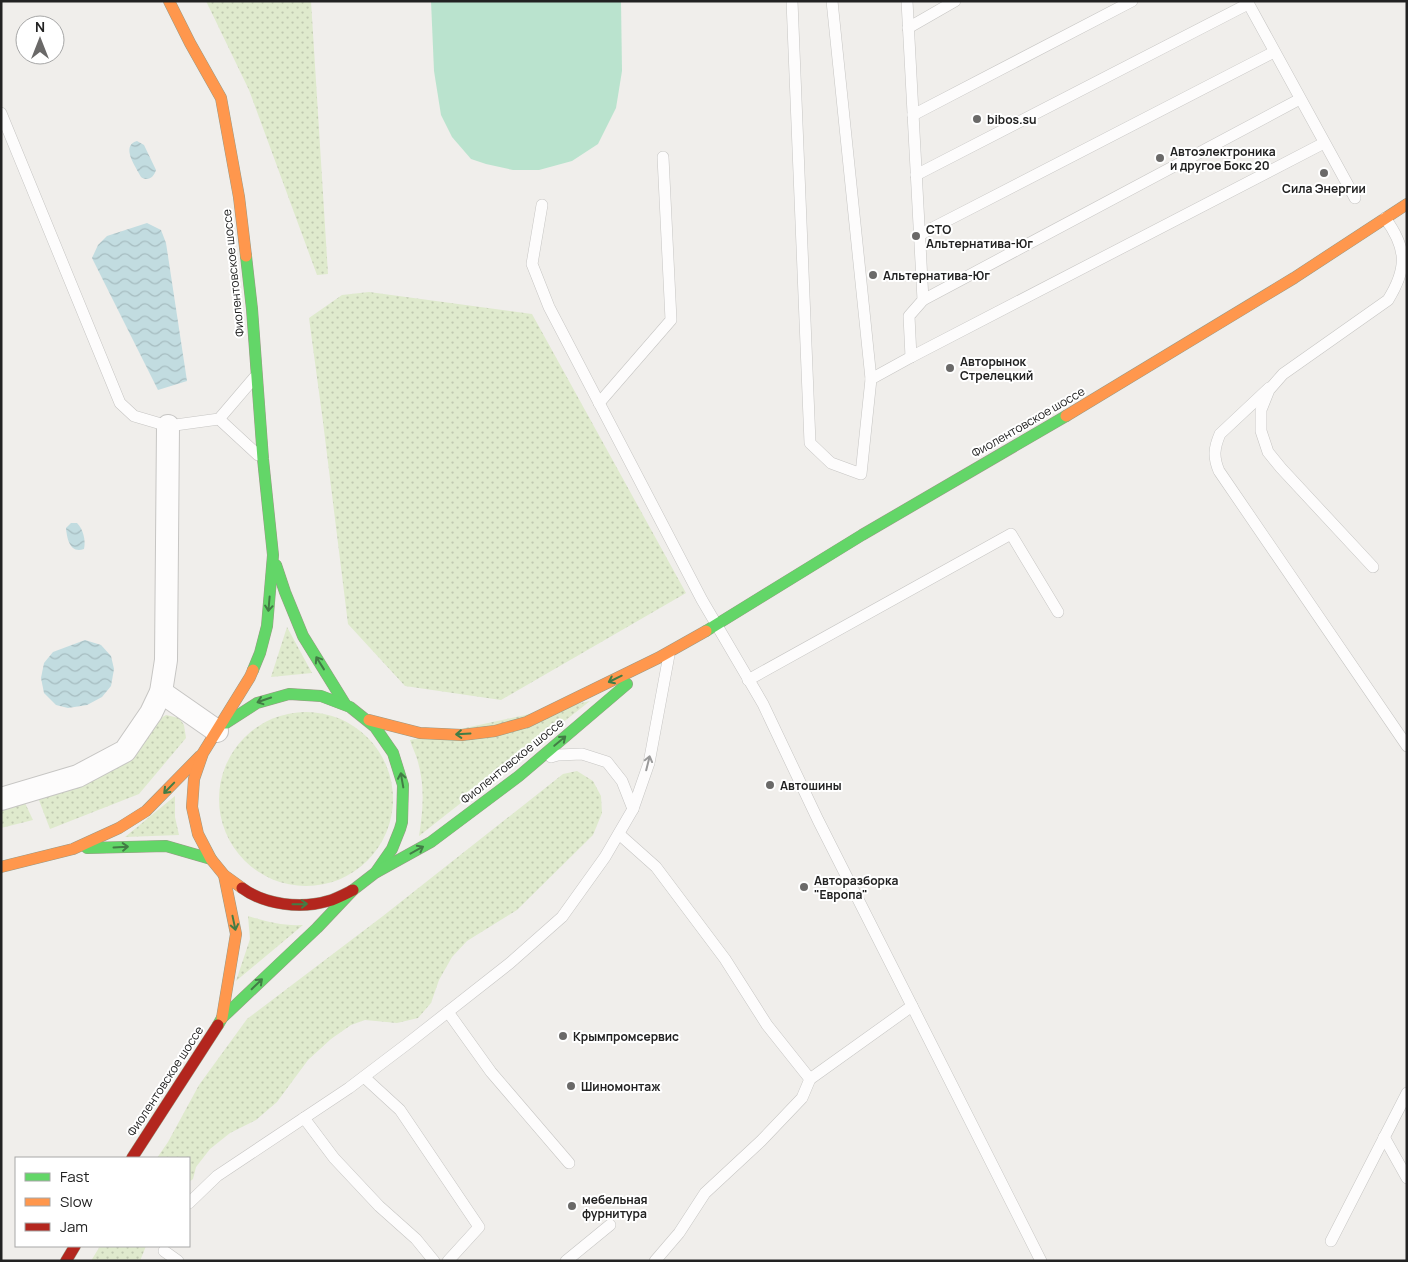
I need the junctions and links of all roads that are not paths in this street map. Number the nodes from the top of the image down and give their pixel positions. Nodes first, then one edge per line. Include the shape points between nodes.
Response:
1 (169, 1) edge
2 (792, 1) edge
3 (832, 1) edge
4 (907, 1) edge
5 (955, 1) edge
6 (1132, 1) edge
7 (1247, 3) edge
8 (908, 28) junction
9 (1274, 52) junction
10 (1300, 98) junction
11 (1, 113) edge
12 (913, 116) junction
13 (1324, 143) junction
14 (663, 157) dead end
15 (916, 175) junction
16 (1355, 198) dead end
17 (1407, 204) edge
18 (542, 205) dead end
19 (1384, 218) junction
20 (919, 235) junction
21 (923, 300) junction
22 (910, 357) junction
23 (1283, 374) junction
24 (256, 376) junction
25 (871, 379) junction
26 (599, 403) junction
27 (219, 419) junction
28 (168, 426) junction
29 (263, 459) junction
30 (273, 555) junction
31 (1373, 567) dead end
32 (1058, 612) dead end
33 (716, 625) junction
34 (670, 651) junction
35 (658, 658) junction
36 (748, 680) junction
37 (161, 692) junction
38 (345, 704) junction
39 (369, 720) junction
40 (217, 731) junction
41 (1407, 746) edge
42 (203, 753) junction
43 (534, 763) junction
44 (1, 799) edge
45 (633, 809) junction
46 (619, 834) junction
47 (73, 849) junction
48 (211, 860) junction
49 (1, 867) edge
50 (375, 873) junction
51 (224, 875) junction
52 (354, 890) junction
53 (912, 1006) junction
54 (448, 1012) junction
55 (222, 1018) junction
56 (364, 1077) junction
57 (810, 1079) junction
58 (1407, 1093) edge
59 (304, 1118) junction
60 (1384, 1137) junction
61 (133, 1157) edge
62 (569, 1163) dead end
63 (1407, 1178) edge
64 (190, 1201) edge
65 (610, 1225) dead end
66 (1331, 1241) dead end
67 (74, 1247) edge
68 (164, 1253) edge
69 (66, 1261) edge
70 (178, 1261) edge
71 (434, 1261) edge
72 (448, 1261) edge
73 (566, 1261) edge
74 (655, 1261) edge
75 (1041, 1261) edge

1 - 24 main road, Фиолентовское шоссе via 221,98 239,197
2 - 25 lane via 810,443 832,463 861,474
3 - 25 lane
4 - 8 lane
5 - 8 lane
6 - 12 lane
7 - 9 lane
7 - 15 lane
8 - 12 lane
9 - 10 lane
9 - 20 lane
10 - 13 lane
10 - 21 lane
11 - 28 lane via 120,403 134,416
12 - 15 lane
13 - 16 lane
13 - 22 lane
14 - 26 lane via 671,320
15 - 20 lane
17 - 19 main road, Фиолентовское шоссе
18 - 26 lane via 532,264 548,307
19 - 23 lane via 1402,250 1398,285 1388,300
19 - 33 main road, Фиолентовское шоссе via 1294,278
20 - 21 lane
21 - 22 lane via 909,316
22 - 25 lane
23 - 31 lane via 1269,390 1261,410 1261,432 1268,452
23 - 41 lane via 1220,434 1214,452 1215,462
24 - 27 lane
24 - 29 main road, Фиолентовское шоссе
26 - 33 lane
27 - 28 lane
27 - 29 lane
28 - 37 street via 166,660
29 - 30 main road, Фиолентовское шоссе
38 -> 30 main road, Фиолентовское шоссе via 303,636
30 -> 40 main road, Фиолентовское шоссе via 267,626 260,653 250,677
32 - 36 lane via 1011,534
33 - 34 main road, Фиолентовское шоссе
33 - 36 lane
34 - 35 main road, Фиолентовское шоссе
45 -> 34 lane via 649,763
35 -> 39 main road, Фиолентовское шоссе via 527,722 494,731 462,735 420,733
43 -> 35 main road, Фиолентовское шоссе
36 - 53 lane via 763,704
37 - 40 street
37 - 44 street via 126,752 78,776
38 - 39 main road, Фиолентовское шоссе
38 -> 40 main road, Фиолентовское шоссе via 319,695 291,694 263,699 238,712
50 -> 39 main road, Фиолентовское шоссе via 392,850 402,824 405,795 400,767 388,741
40 - 42 main road, Фиолентовское шоссе
42 -> 47 main road via 146,811 119,828
42 - 48 main road, Фиолентовское шоссе via 194,779 192,807 198,834
43 - 45 lane via 558,755 582,754 608,762 622,781
50 -> 43 main road, Фиолентовское шоссе via 431,842
45 - 46 lane
46 - 54 lane via 562,917
46 - 57 lane via 656,867 725,960 767,1025
47 -> 48 main road via 166,846
47 - 49 main road
48 - 51 main road, Фиолентовское шоссе
50 - 52 main road, Фиолентовское шоссе
51 -> 52 main road, Фиолентовское шоссе via 247,892 272,902 300,905 328,901
51 -> 55 main road, Фиолентовское шоссе via 236,934
55 -> 52 main road, Фиолентовское шоссе
53 - 57 lane
53 - 75 lane
54 - 56 lane
54 - 62 lane via 491,1072
55 - 61 main road, Фиолентовское шоссе
56 - 59 lane
56 - 72 lane via 400,1110 479,1227
57 - 74 lane via 802,1098 705,1193 680,1233
58 - 60 lane
59 - 64 lane via 217,1176
59 - 71 lane via 334,1158
60 - 63 lane
60 - 66 lane
65 - 73 lane
67 - 69 main road
68 - 70 lane

